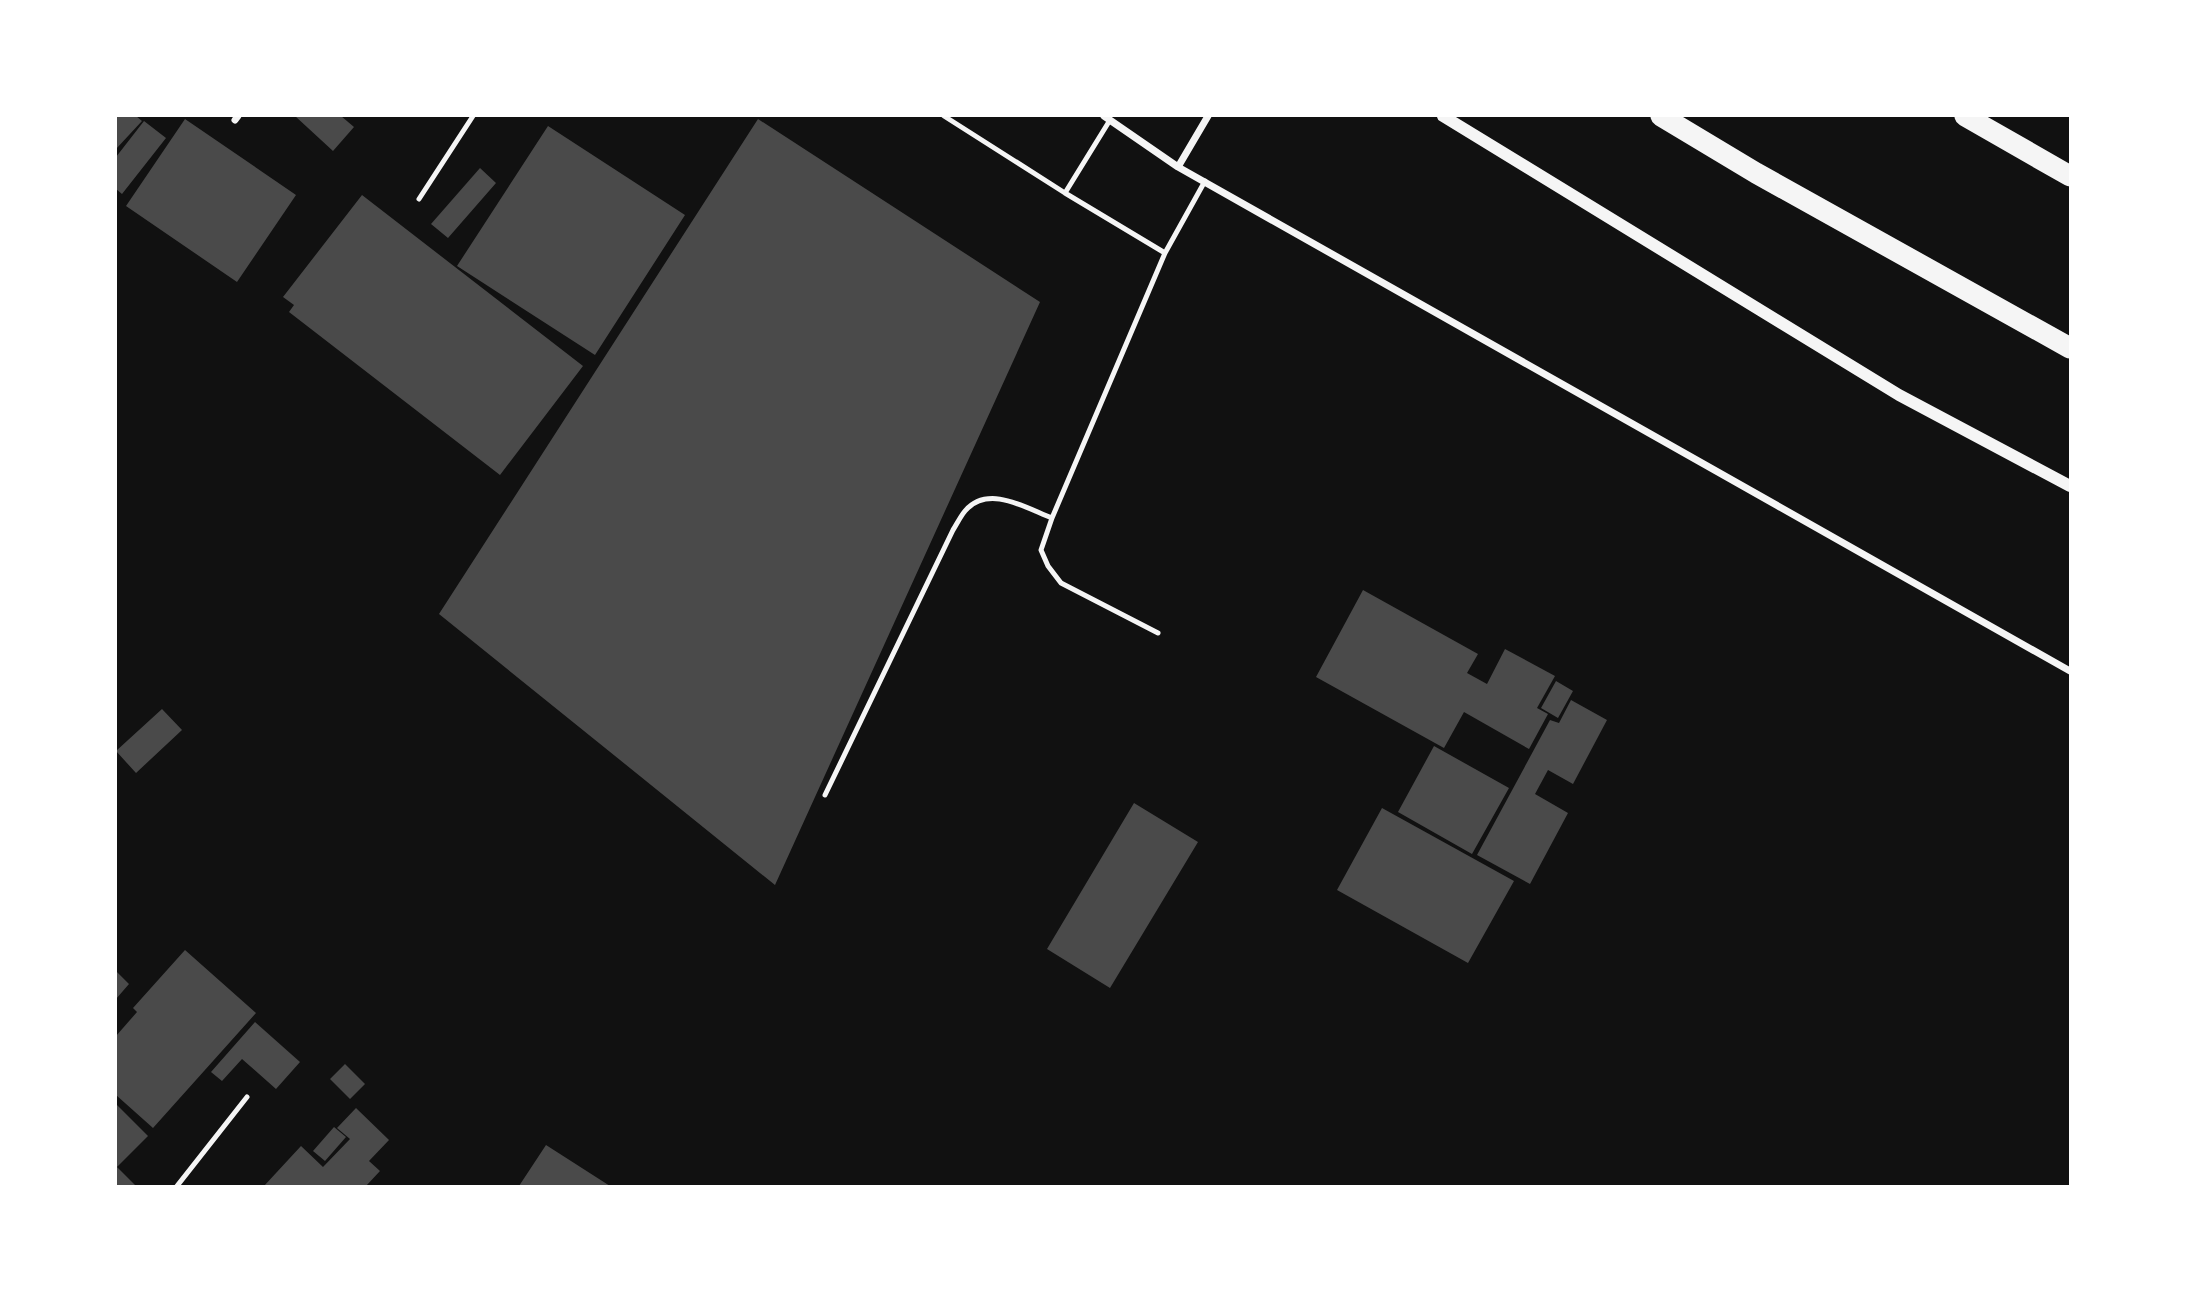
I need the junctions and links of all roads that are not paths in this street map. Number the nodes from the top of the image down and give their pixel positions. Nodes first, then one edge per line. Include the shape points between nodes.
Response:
1 (473, 116) edge
2 (944, 116) edge
3 (1208, 116) edge
4 (1443, 116) edge
5 (1661, 116) edge
6 (1965, 116) edge
7 (1107, 118) edge
8 (1178, 167) junction
9 (2070, 176) edge
10 (1205, 181) junction
11 (1065, 193) junction
12 (419, 199) dead end
13 (1165, 253) junction
14 (2070, 348) edge
15 (2070, 486) edge
16 (1052, 518) junction
17 (1158, 633) dead end
18 (2070, 671) edge
19 (825, 795) dead end
20 (247, 1097) dead end
21 (177, 1186) edge

1 - 12 lane
2 - 11 lane
3 - 8 street
4 - 15 street via 1899,395
5 - 14 highway
6 - 9 highway
7 - 8 street
7 - 11 lane
8 - 10 street
10 - 13 lane
10 - 18 street
11 - 13 lane
13 - 16 lane
16 - 17 lane via 1041,550 1061,583
16 - 19 lane via 1004,499 983,499 966,510
20 - 21 lane

